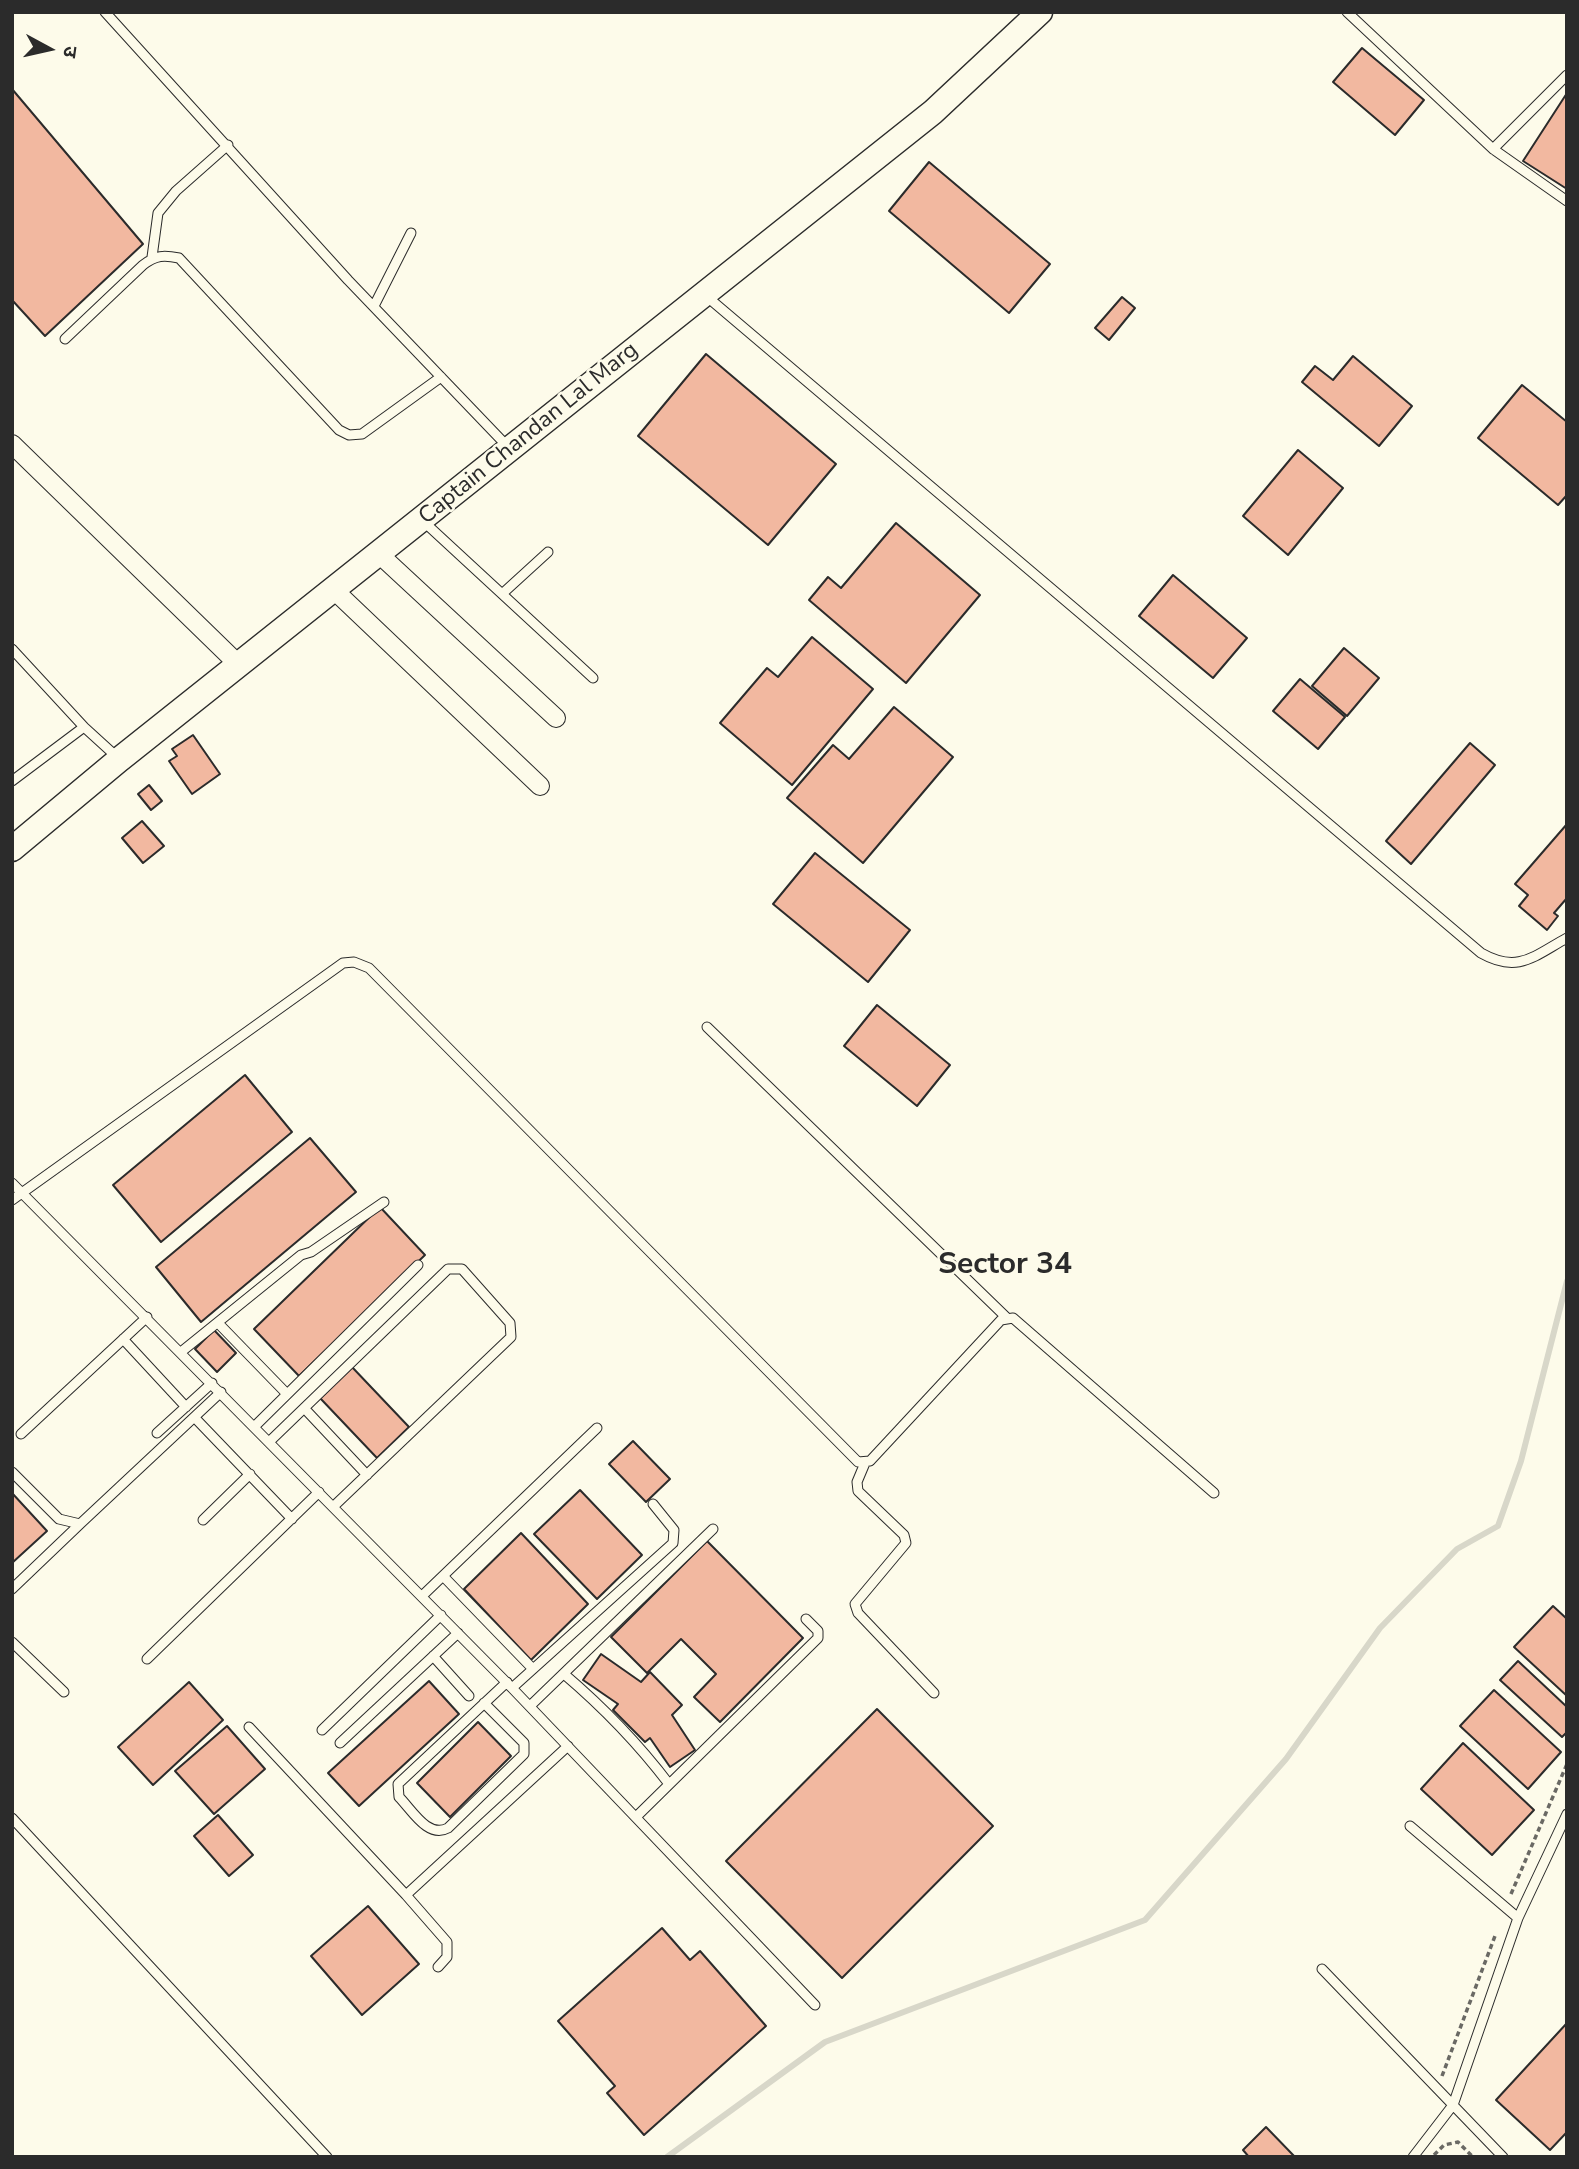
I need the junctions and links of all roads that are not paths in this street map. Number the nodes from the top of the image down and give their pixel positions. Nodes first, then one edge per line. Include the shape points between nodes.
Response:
1 (105, 12) edge
2 (1040, 12) edge
3 (1347, 12) edge
4 (1567, 75) edge
5 (228, 145) junction
6 (1493, 149) junction
7 (1567, 201) edge
8 (411, 233) dead end
9 (152, 257) junction
10 (704, 293) junction
11 (374, 306) junction
12 (65, 339) dead end
13 (441, 377) junction
14 (12, 444) edge
15 (510, 449) junction
16 (422, 520) junction
17 (548, 552) dead end
18 (379, 554) junction
19 (334, 590) junction
20 (502, 594) junction
21 (12, 649) edge
22 (240, 666) junction
23 (593, 678) dead end
24 (556, 718) dead end
25 (84, 727) junction
26 (120, 759) junction
27 (12, 781) edge
28 (540, 786) dead end
29 (12, 849) edge
30 (1567, 938) edge
31 (707, 1027) dead end
32 (12, 1183) edge
33 (20, 1192) junction
34 (12, 1200) edge
35 (384, 1202) dead end
36 (418, 1265) dead end
37 (147, 1317) junction
38 (1007, 1318) junction
39 (218, 1322) junction
40 (123, 1339) junction
41 (181, 1352) junction
42 (212, 1383) junction
43 (221, 1392) junction
44 (287, 1394) junction
45 (186, 1407) junction
46 (303, 1408) junction
47 (195, 1418) junction
48 (255, 1426) junction
49 (597, 1428) dead end
50 (157, 1433) dead end
51 (21, 1434) dead end
52 (270, 1441) junction
53 (865, 1463) junction
54 (12, 1472) edge
55 (250, 1474) junction
56 (367, 1475) junction
57 (319, 1492) junction
58 (1214, 1493) dead end
59 (653, 1504) dead end
60 (334, 1506) junction
61 (292, 1519) junction
62 (203, 1520) dead end
63 (79, 1524) junction
64 (713, 1529) dead end
65 (443, 1576) junction
66 (12, 1589) edge
67 (422, 1596) junction
68 (441, 1615) junction
69 (806, 1619) dead end
70 (458, 1633) junction
71 (12, 1642) edge
72 (433, 1656) junction
73 (147, 1659) dead end
74 (533, 1669) junction
75 (564, 1674) junction
76 (509, 1685) junction
77 (64, 1692) dead end
78 (934, 1693) dead end
79 (469, 1696) dead end
80 (484, 1703) junction
81 (530, 1706) junction
82 (249, 1727) dead end
83 (322, 1730) dead end
84 (340, 1743) dead end
85 (568, 1746) junction
86 (669, 1784) junction
87 (1567, 1814) edge
88 (636, 1817) junction
89 (12, 1818) edge
90 (1410, 1826) dead end
91 (406, 1895) junction
92 (1518, 1918) junction
93 (438, 1967) dead end
94 (1322, 1969) dead end
95 (815, 2005) dead end
96 (1453, 2105) junction
97 (327, 2157) edge
98 (1413, 2157) edge
99 (1503, 2157) edge

1 - 5 lane
2 - 10 street, Captain Chandan Lal Marg via 933,112
3 - 6 lane
4 - 6 lane
5 - 9 lane via 158,213
5 - 11 lane
6 - 7 lane
8 - 11 lane
9 - 12 lane
9 - 13 lane via 179,258 339,430 349,435 362,434
10 - 15 street, Captain Chandan Lal Marg
10 - 30 lane via 1481,953 1507,964 1522,963
11 - 13 lane
13 - 15 lane
14 - 22 street
15 - 16 street, Captain Chandan Lal Marg
16 - 18 street, Captain Chandan Lal Marg
16 - 20 lane
17 - 20 lane
18 - 19 street, Captain Chandan Lal Marg
18 - 24 street
19 - 22 street, Captain Chandan Lal Marg
19 - 28 street
20 - 23 lane
21 - 25 lane
22 - 26 street, Captain Chandan Lal Marg
25 - 26 lane
25 - 27 lane
26 - 29 street, Captain Chandan Lal Marg
31 - 38 lane
32 - 33 lane
33 - 34 lane
33 - 37 lane
33 - 53 lane via 343,963 362,964 849,1455
35 - 39 lane via 301,1255
36 - 44 lane
37 - 40 lane
37 - 41 lane
38 - 53 lane
38 - 58 lane via 1021,1322
39 - 41 lane
39 - 44 lane
40 - 45 lane
40 - 51 lane
41 - 42 lane
42 - 43 lane
42 - 45 lane
43 - 47 lane
43 - 48 lane
44 - 48 lane
45 - 50 lane
46 - 52 lane
46 - 56 lane
46 - 56 lane via 448,1269 462,1269 510,1323 511,1337
47 - 55 lane
47 - 63 lane
48 - 52 lane
49 - 65 lane
52 - 57 lane
53 - 78 lane via 858,1491 904,1535 906,1543 855,1604 858,1613
54 - 63 lane via 59,1519
55 - 61 lane
55 - 62 lane
56 - 60 lane
57 - 60 lane
57 - 61 lane
59 - 74 lane via 674,1530 673,1544
60 - 67 lane
61 - 73 lane
63 - 66 lane
64 - 75 lane
65 - 67 lane
65 - 74 lane
67 - 68 lane
68 - 70 lane
68 - 83 lane
69 - 86 lane via 818,1631 818,1638
70 - 72 lane
70 - 76 lane
71 - 77 lane
72 - 79 lane
72 - 84 lane
74 - 76 lane
75 - 81 lane
75 - 86 lane via 635,1740
76 - 80 lane
76 - 81 lane
80 - 80 lane via 398,1784 399,1797 432,1831 448,1828 524,1754 524,1743
81 - 85 lane
82 - 91 lane
85 - 88 lane
85 - 91 lane
86 - 88 lane
87 - 92 lane
88 - 95 lane
89 - 97 lane
90 - 92 lane
91 - 93 lane via 447,1942 447,1957
92 - 96 lane
94 - 96 lane
96 - 98 lane
96 - 99 lane

